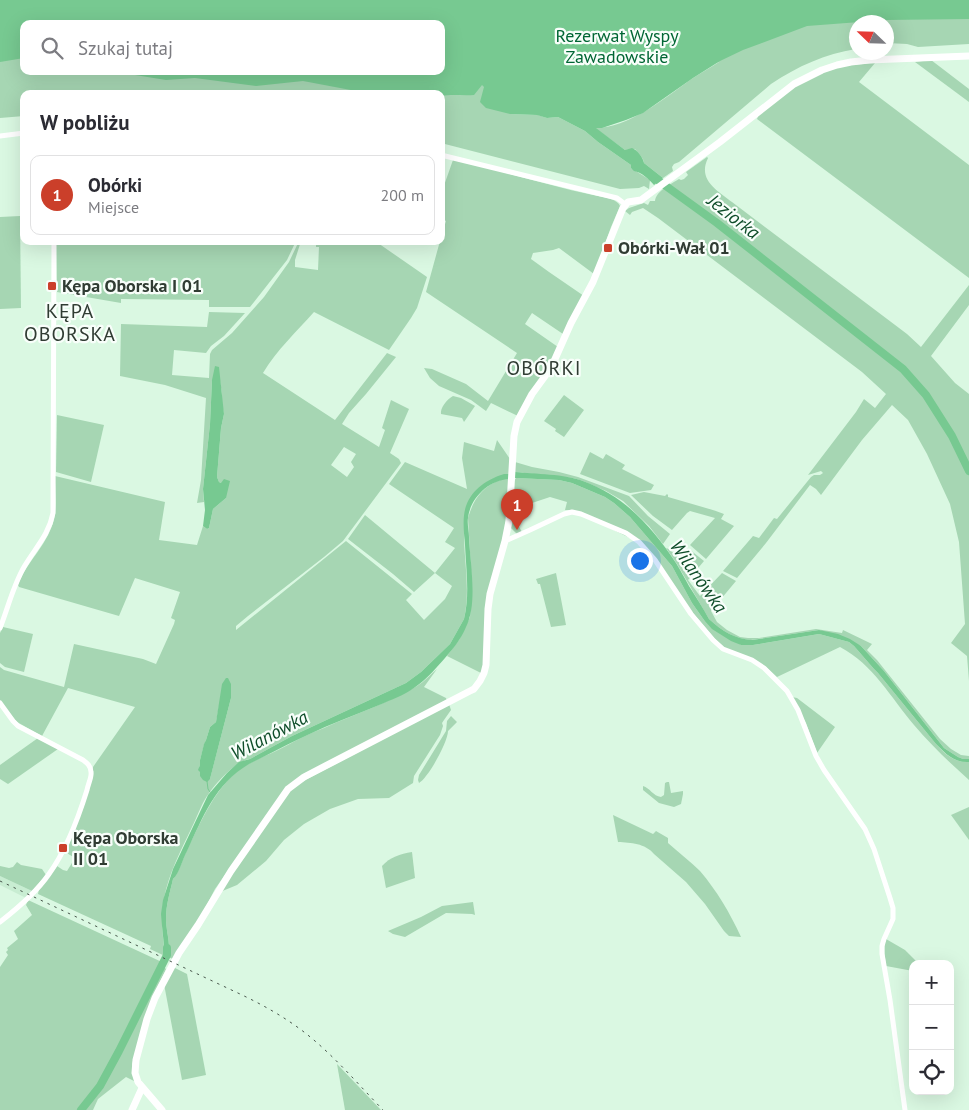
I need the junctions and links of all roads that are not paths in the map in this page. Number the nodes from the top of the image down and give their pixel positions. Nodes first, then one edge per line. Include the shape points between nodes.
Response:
1 (969, 56) edge
2 (20, 134) edge
3 (0, 136) edge
4 (445, 156) edge
5 (625, 204) junction
6 (54, 245) edge
7 (505, 541) junction
8 (0, 628) edge
9 (0, 704) edge
10 (0, 922) edge
11 (142, 1088) junction
12 (132, 1110) edge
13 (162, 1110) edge
14 (905, 1110) edge

1 - 5 street via 869,60 822,70 794,84 652,193
2 - 3 street
4 - 5 street via 617,198
5 - 7 street via 590,288 551,368 517,422
6 - 8 street via 53,513 39,546 24,566
7 - 11 street via 490,594 486,664 480,681 474,689 304,777 288,790 231,871 158,991 135,1064 136,1078
7 - 14 street via 572,512 626,533 655,560 691,614 713,640 723,649 764,668 786,691 798,710 824,770 865,829 893,908 892,924 884,939 882,954
9 - 10 street via 18,726 83,760 91,772 80,811 59,860 31,895
11 - 12 street
11 - 13 street

